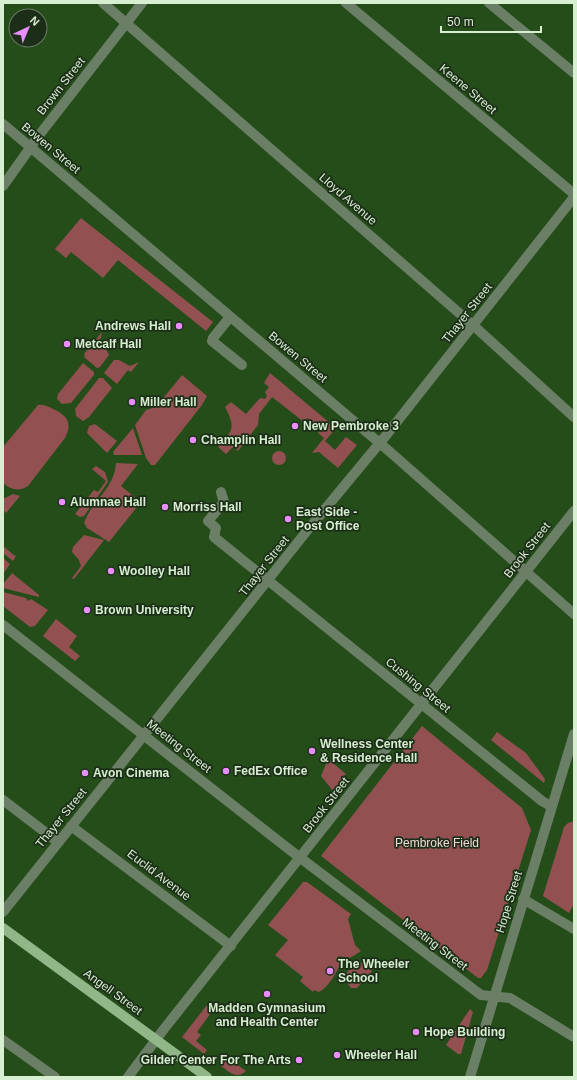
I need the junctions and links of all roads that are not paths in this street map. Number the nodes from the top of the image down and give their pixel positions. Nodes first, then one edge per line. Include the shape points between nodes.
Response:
1 (103, 3) edge
2 (142, 3) edge
3 (346, 3) edge
4 (489, 3) edge
5 (127, 23) junction
6 (574, 73) edge
7 (3, 124) edge
8 (31, 147) junction
9 (3, 186) edge
10 (574, 194) edge
11 (574, 198) edge
12 (230, 317) junction
13 (474, 326) junction
14 (242, 365) dead end
15 (574, 417) edge
16 (380, 444) junction
17 (221, 492) dead end
18 (574, 511) edge
19 (527, 571) junction
20 (268, 582) junction
21 (574, 614) edge
22 (3, 625) edge
23 (422, 704) junction
24 (144, 734) junction
25 (574, 734) edge
26 (3, 800) edge
27 (552, 807) junction
28 (71, 826) junction
29 (58, 842) junction
30 (300, 858) junction
31 (523, 899) junction
32 (3, 912) edge
33 (3, 928) edge
34 (574, 929) edge
35 (231, 946) junction
36 (494, 995) junction
37 (574, 1037) edge
38 (3, 1040) edge
39 (156, 1040) junction
40 (55, 1077) edge
41 (128, 1077) edge
42 (207, 1077) edge
43 (470, 1077) edge

1 - 5 street, Lloyd Avenue
2 - 5 street, Brown Street
3 - 10 street, Keene Street
4 - 6 street
5 - 8 street, Brown Street
5 - 13 street, Lloyd Avenue
7 - 8 street, Bowen Street
8 - 9 street, Brown Street
8 - 12 street, Bowen Street
11 - 13 street, Thayer Street
12 - 14 street via 212,341
12 - 16 street, Bowen Street
13 - 15 street, Lloyd Avenue
13 - 16 street, Thayer Street
16 - 19 street, Bowen Street
16 - 20 street, Thayer Street
17 - 20 street, Cushing Street via 224,502 208,521 216,528 214,537
18 - 19 street, Brook Street
19 - 21 street, Bowen Street
19 - 23 street, Brook Street
20 - 23 street, Cushing Street
20 - 24 street, Thayer Street
22 - 24 street, Meeting Street
23 - 27 street, Cushing Street
23 - 30 street, Brook Street
24 - 28 street, Thayer Street
24 - 30 street, Meeting Street
25 - 27 street, Hope Street
26 - 29 street
27 - 31 street, Hope Street
28 - 29 street, Thayer Street
28 - 35 street, Euclid Avenue
29 - 32 street, Thayer Street
30 - 35 street, Brook Street
30 - 36 street, Meeting Street via 481,995
31 - 34 street
31 - 36 street, Hope Street
33 - 39 main road, Angell Street
35 - 39 street, Brook Street
36 - 37 street, Meeting Street via 510,998
36 - 43 street, Hope Street
38 - 40 street
39 - 41 street, Brook Street
39 - 42 main road, Angell Street

